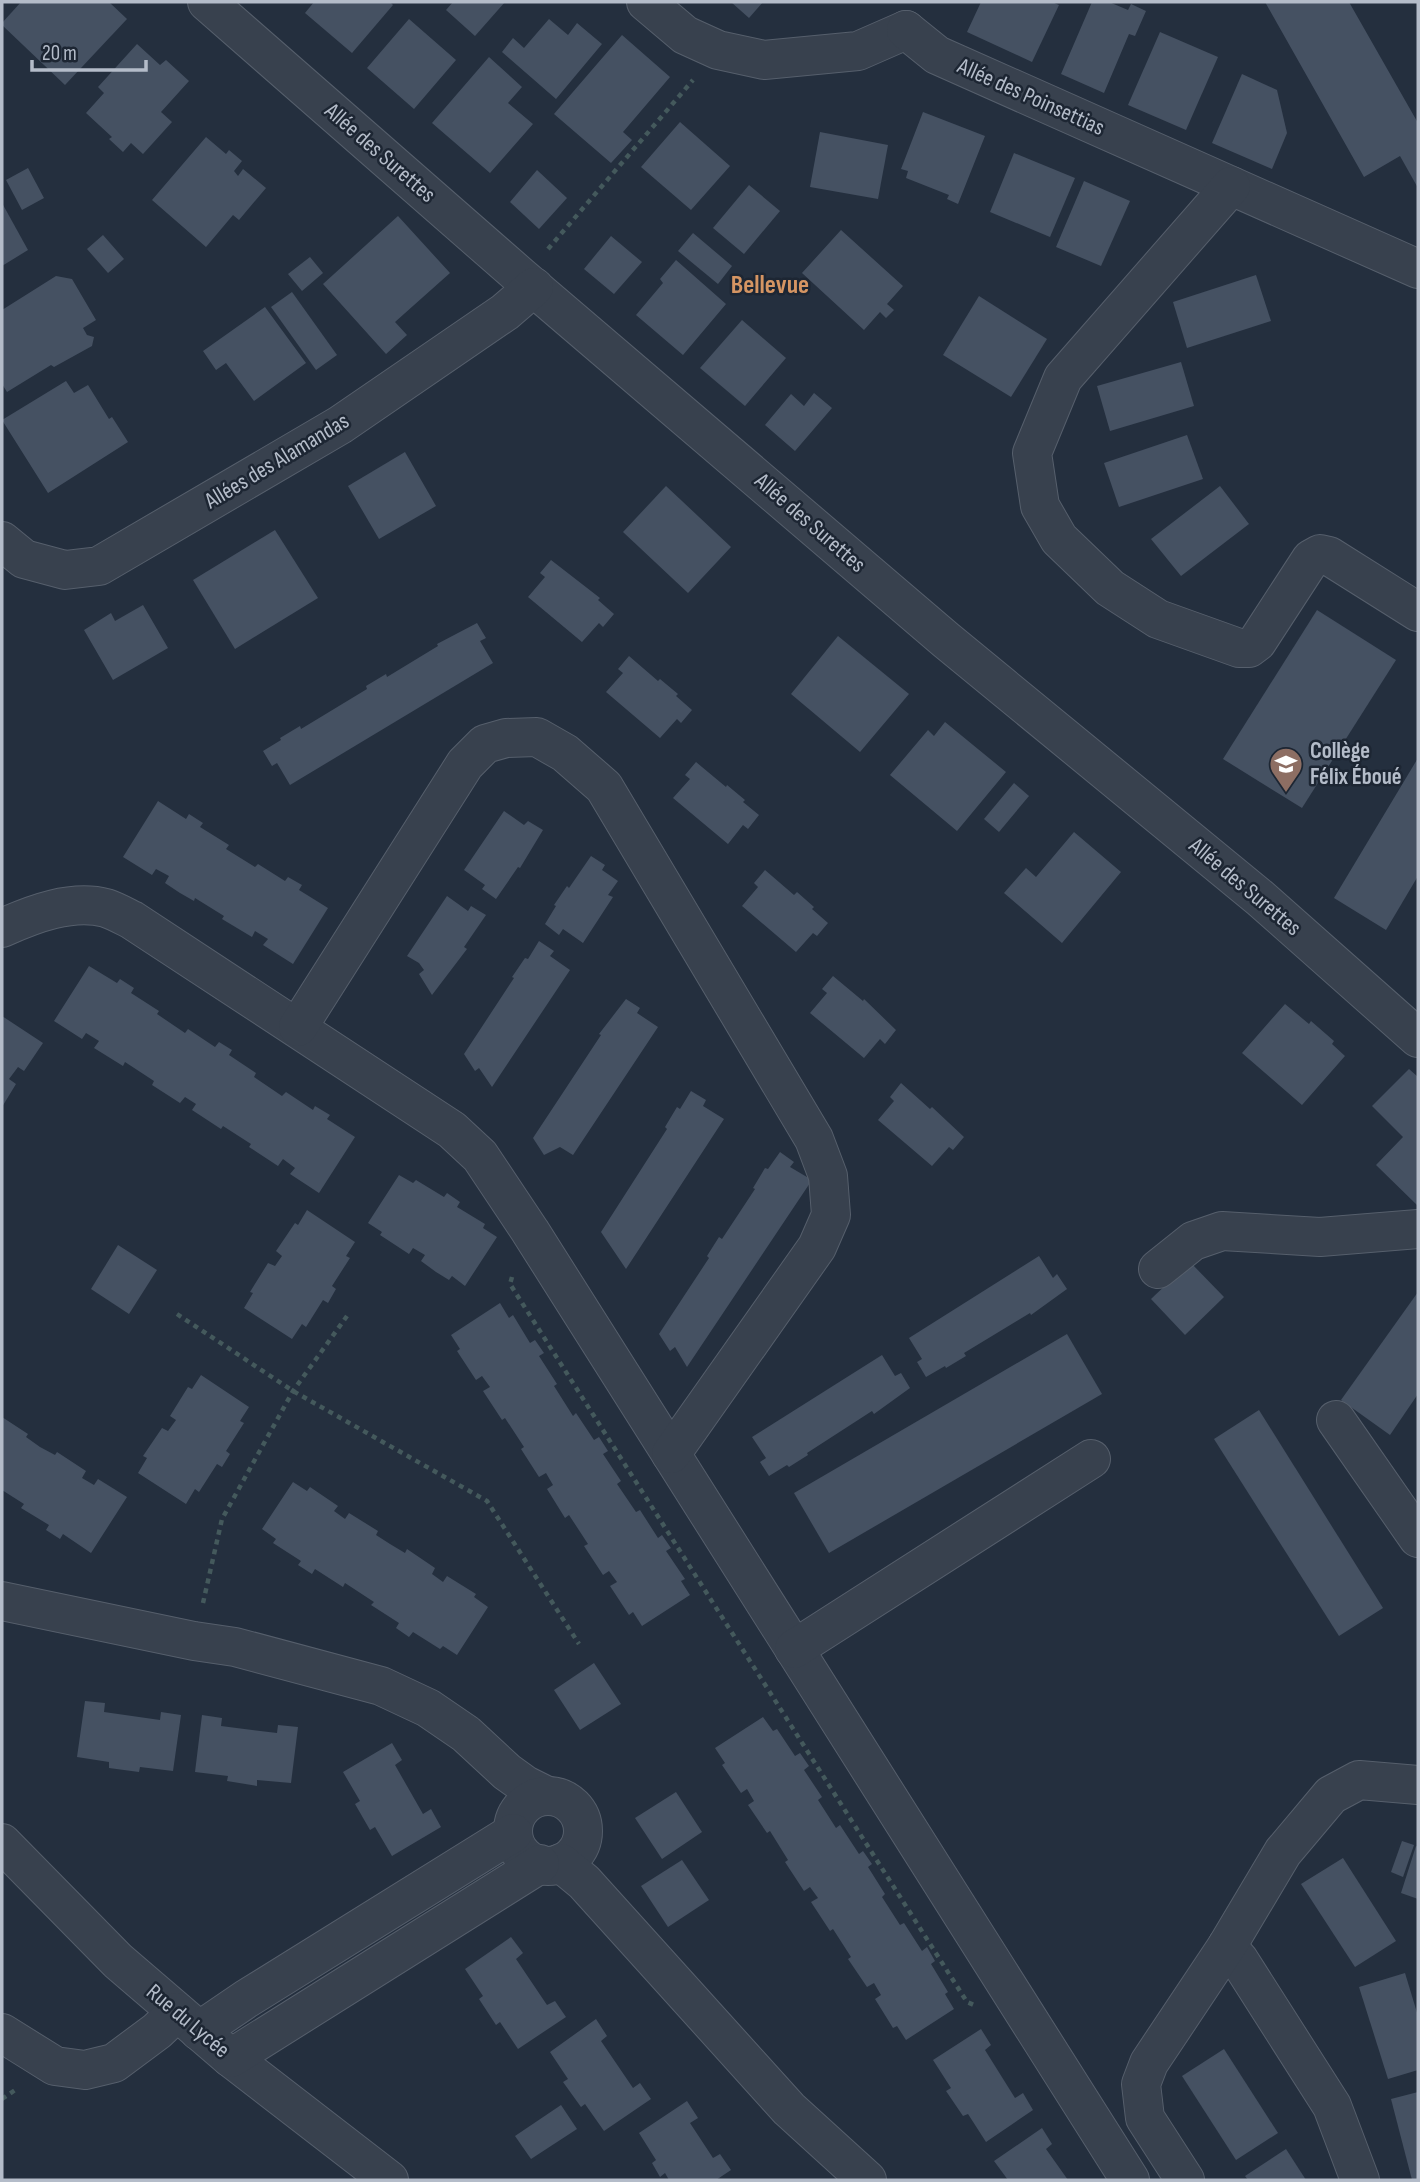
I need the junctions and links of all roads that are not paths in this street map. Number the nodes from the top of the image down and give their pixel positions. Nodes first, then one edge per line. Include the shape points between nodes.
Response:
1 (207, 2) edge
2 (646, 2) edge
3 (906, 16) edge
4 (1231, 186) junction
5 (1418, 269) edge
6 (527, 281) junction
7 (2, 541) edge
8 (1418, 612) edge
9 (2, 928) edge
10 (298, 1027) junction
11 (1418, 1038) edge
12 (1418, 1229) edge
13 (1158, 1269) dead end
14 (1336, 1420) dead end
15 (671, 1454) junction
16 (1091, 1459) dead end
17 (1418, 1538) edge
18 (2, 1601) edge
19 (794, 1649) junction
20 (491, 1755) junction
21 (1418, 1785) edge
22 (547, 1796) junction
23 (514, 1825) junction
24 (2, 1843) edge
25 (560, 1858) junction
26 (1227, 1946) junction
27 (188, 2022) junction
28 (2, 2033) edge
29 (231, 2058) junction
30 (389, 2180) edge
31 (867, 2180) edge
32 (1130, 2180) edge
33 (1185, 2180) edge
34 (1360, 2180) edge

1 - 6 street, Allée des Surettes
2 - 3 street, Allée des Poinsettias via 685,35 718,50 764,60 858,51
3 - 4 street, Allée des Poinsettias via 937,55
4 - 5 street, Allée des Poinsettias
4 - 8 street via 1063,378 1032,453 1040,506 1059,539 1110,588 1158,619 1239,648 1257,642 1311,559 1320,554
6 - 7 street, Allées des Alamandas via 505,312 340,425 99,566 65,570 24,559
6 - 11 street, Allée des Surettes via 946,640 1260,898
9 - 10 street via 74,906 106,908
10 - 15 street via 453,1130 480,1156
10 - 15 street via 465,764 485,744 537,737 565,753 604,787 814,1139 828,1176 831,1214 817,1247
12 - 13 street via 1320,1237 1222,1231 1193,1241
14 - 17 street
15 - 19 street
16 - 19 street
18 - 20 street via 235,1647 381,1686 428,1708
19 - 32 street
20 - 22 street via 516,1779
20 - 23 street via 509,1795
21 - 26 street via 1359,1780 1331,1795 1283,1852
22 - 23 street via 520,1809
22 - 25 street via 574,1808 582,1826
23 - 25 street via 519,1850 526,1858
23 - 27 street via 258,1992
24 - 27 street, Rue du Lycée via 118,1961
25 - 29 street
25 - 31 street via 582,1861 594,1894 789,2109
26 - 33 street via 1149,2063 1141,2084 1145,2118
26 - 34 street via 1332,2106
27 - 28 street via 157,2031 114,2063 85,2070 55,2066
27 - 29 street, Rue du Lycée
29 - 30 street, Rue du Lycée

